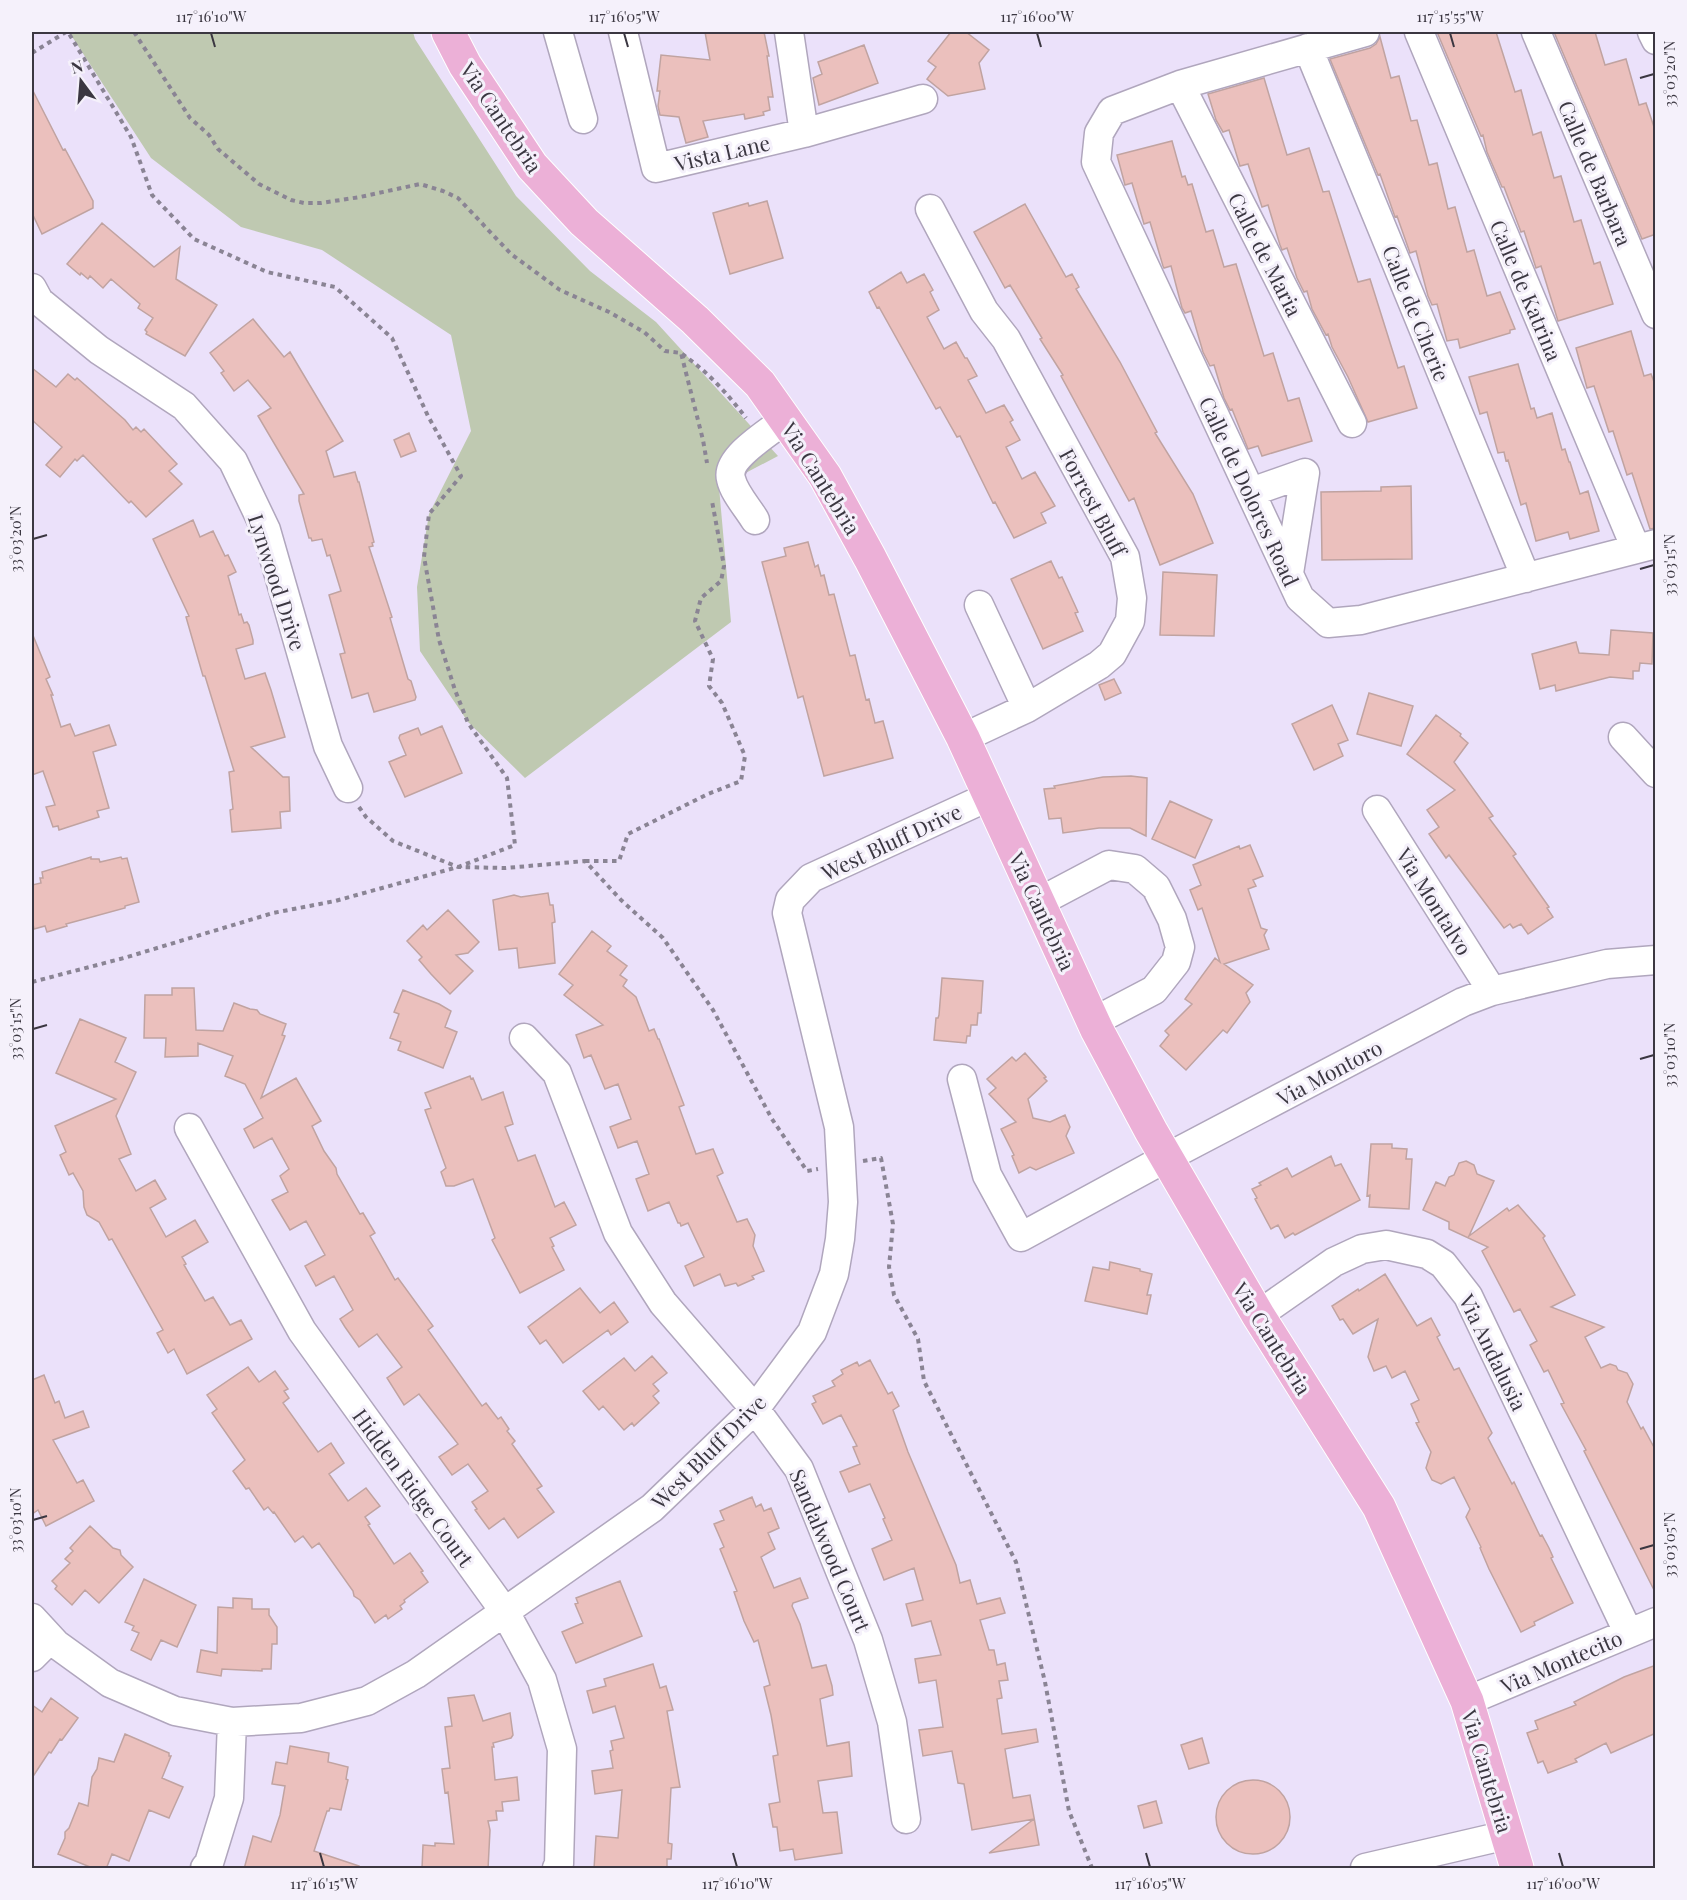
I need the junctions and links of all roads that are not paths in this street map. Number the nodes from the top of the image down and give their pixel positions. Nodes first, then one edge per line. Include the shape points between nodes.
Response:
1 (448, 32) edge
2 (558, 32) edge
3 (623, 32) edge
4 (789, 32) edge
5 (1365, 32) edge
6 (1419, 32) edge
7 (1536, 32) edge
8 (1652, 32) edge
9 (1656, 40) edge
10 (1308, 48) junction
11 (1180, 85) junction
12 (923, 99) dead end
13 (583, 119) dead end
14 (804, 133) junction
15 (930, 209) dead end
16 (32, 288) edge
17 (1656, 314) edge
18 (1352, 423) dead end
19 (774, 429) junction
20 (1251, 492) junction
21 (755, 520) dead end
22 (1646, 547) edge
23 (1289, 573) junction
24 (1526, 578) junction
25 (979, 605) dead end
26 (1027, 708) junction
27 (1623, 737) dead end
28 (963, 738) junction
29 (1656, 773) edge
30 (348, 788) road end
31 (990, 796) junction
32 (1377, 810) dead end
33 (1038, 902) junction
34 (1656, 960) edge
35 (1492, 991) junction
36 (1094, 1022) junction
37 (524, 1038) dead end
38 (962, 1079) dead end
39 (189, 1128) dead end
40 (1166, 1158) junction
41 (1258, 1315) junction
42 (755, 1409) junction
43 (505, 1612) junction
44 (1656, 1622) edge
45 (1628, 1632) junction
46 (38, 1638) edge
47 (1467, 1701) junction
48 (232, 1722) junction
49 (906, 1819) dead end
50 (1508, 1834) junction
51 (205, 1869) edge
52 (557, 1869) edge
53 (1365, 1869) edge
54 (1517, 1869) edge

1 - 19 main road, Via Cantebria via 465,65 532,166 584,222 695,320 760,384
2 - 13 street
3 - 14 street, Vista Lane via 656,168
4 - 14 street
5 - 10 street, Calle de Dolores Road
6 - 22 street, Calle de Katrina
7 - 17 street, Calle de Barbara
8 - 9 street
10 - 11 street, Calle de Dolores Road
10 - 24 street, Calle de Cherie
11 - 18 street, Calle de Maria
11 - 20 street, Calle de Dolores Road via 1112,111 1099,133 1096,162
12 - 14 street, Vista Lane
15 - 26 street, Forrest Bluff via 1125,557 1132,598 1130,621 1112,654
16 - 30 street, Lynwood Drive via 39,301 99,350 184,406 233,461 266,530 328,746
19 - 21 street via 736,458 730,471 731,482
19 - 28 main road, Via Cantebria via 830,486
20 - 23 street, Calle de Dolores Road
20 - 23 street via 1305,473
22 - 24 street, Calle de Dolores Road
23 - 24 street, Calle de Dolores Road via 1300,598 1328,623 1361,620
25 - 26 street
26 - 28 street, Forrest Bluff
27 - 29 street
28 - 31 main road, Via Cantebria
31 - 33 main road, Via Cantebria
31 - 42 street, West Bluff Drive via 811,878 790,900 787,913 840,1127 843,1202 834,1274 812,1332
32 - 35 street, Via Montalvo
33 - 36 main road, Via Cantebria
33 - 36 street via 1109,865 1135,869 1156,887 1172,919 1180,947 1176,962 1154,990
34 - 35 street, Via Montoro via 1607,964
35 - 40 street, Via Montoro via 1453,1007
36 - 40 main road, Via Cantebria
37 - 42 street, Sandalwood Court via 556,1073 618,1233 663,1303
38 - 40 street, Via Montoro via 987,1175 1021,1237
39 - 43 street, Hidden Ridge Court via 302,1331
40 - 41 main road, Via Cantebria
41 - 45 street, Via Andalusia via 1334,1262 1362,1249 1386,1245 1427,1254 1443,1264 1468,1296
41 - 47 main road, Via Cantebria via 1379,1507
42 - 43 street, West Bluff Drive via 652,1508
42 - 49 street, Sandalwood Court via 799,1469 868,1640 892,1722
43 - 48 street, West Bluff Drive via 416,1674 367,1701 301,1718
43 - 52 street, Hidden Ridge Court via 542,1680 562,1749
44 - 45 street, Via Montecito
45 - 47 street, Via Montecito
46 - 48 street, West Bluff Drive via 110,1683 175,1711
47 - 50 main road, Via Cantebria
48 - 51 street via 229,1798
50 - 53 street
50 - 54 main road, Via Cantebria

